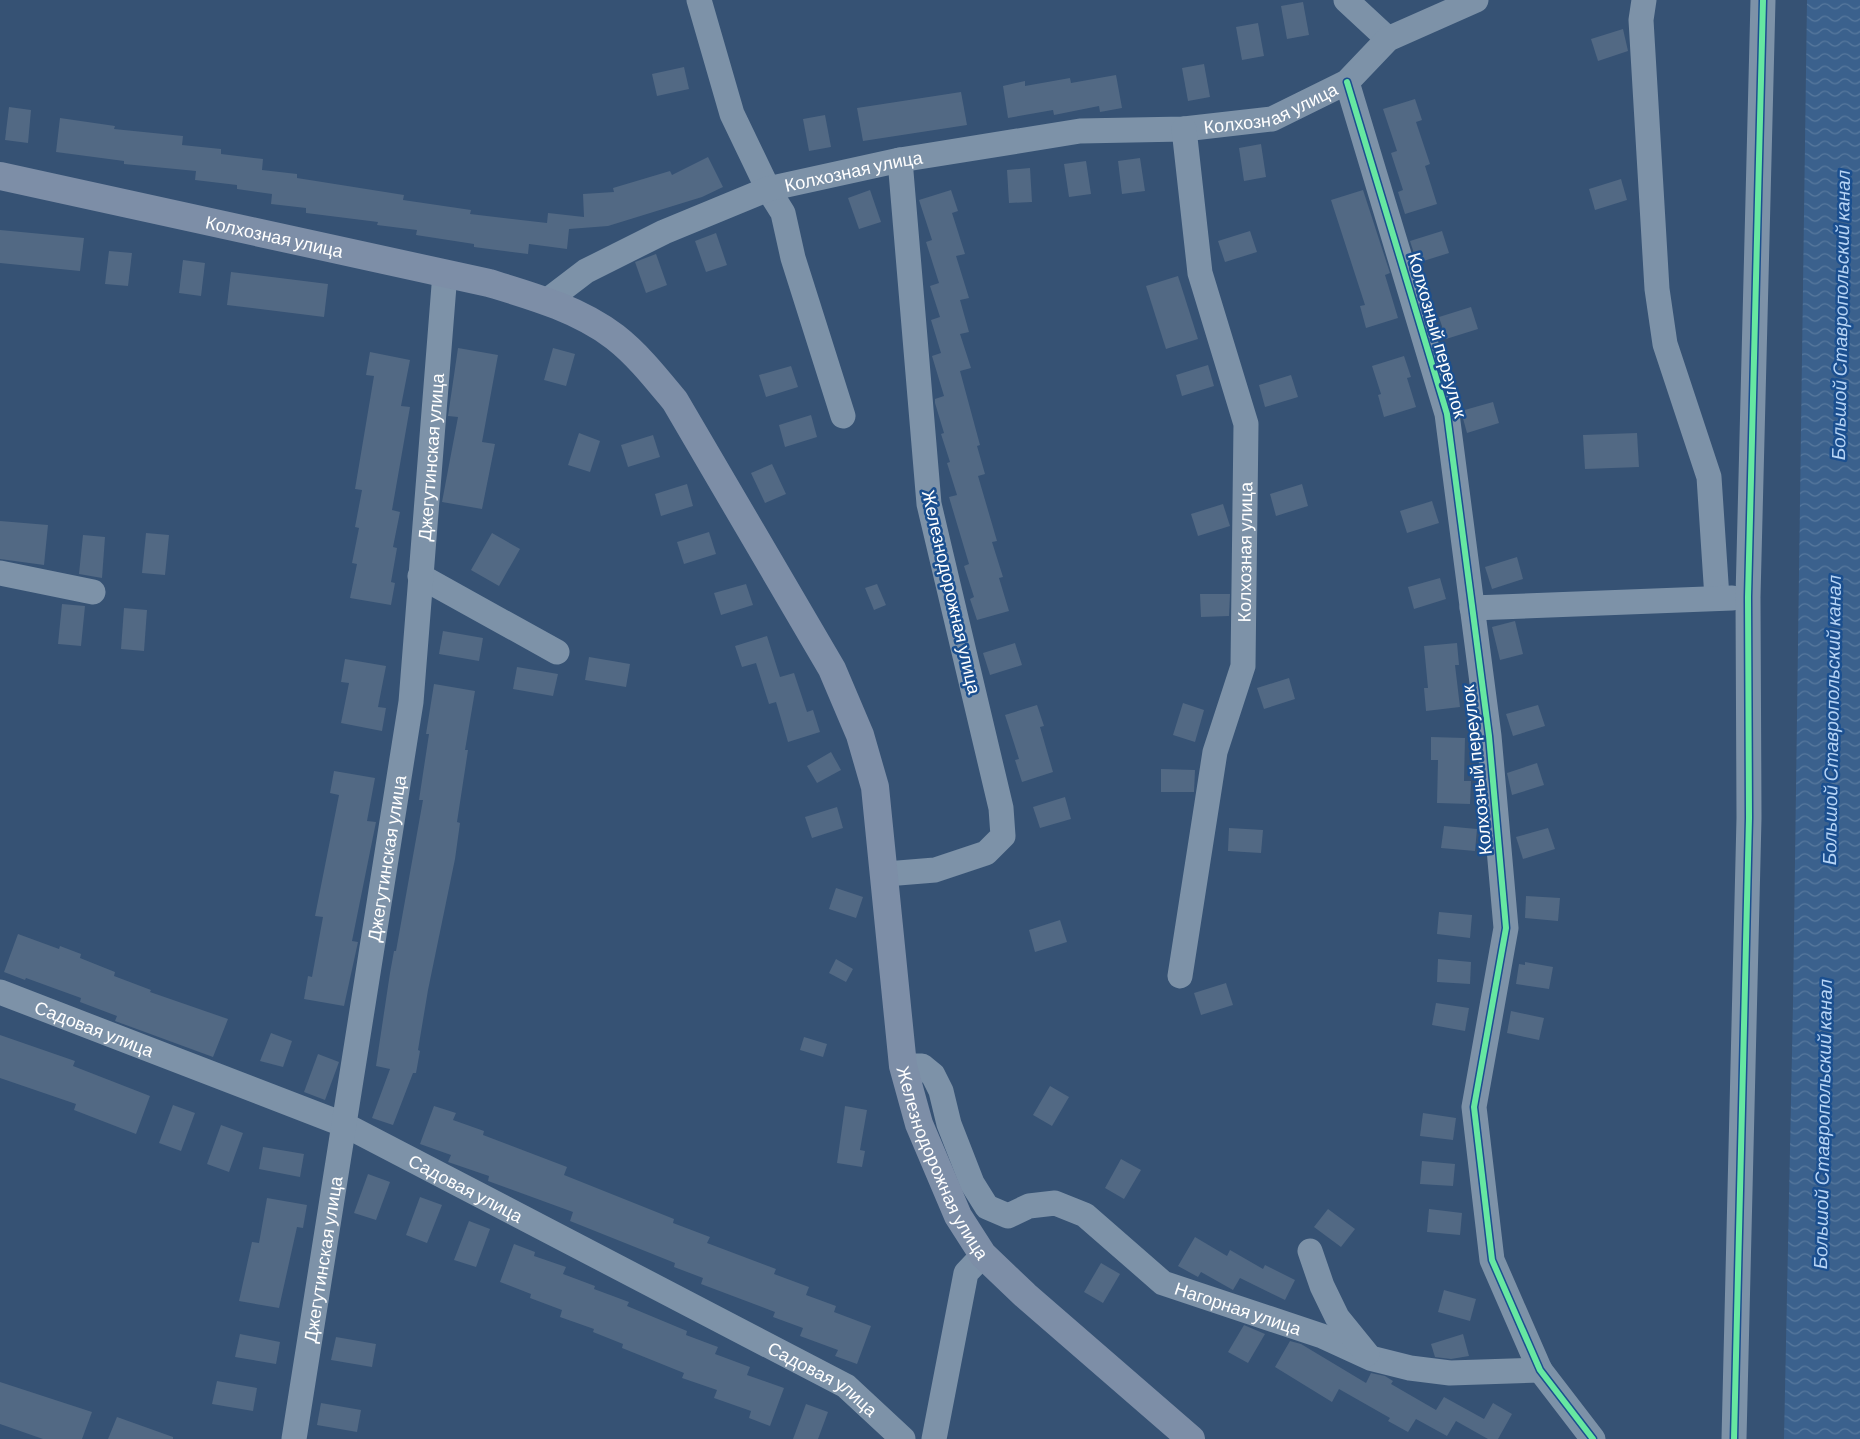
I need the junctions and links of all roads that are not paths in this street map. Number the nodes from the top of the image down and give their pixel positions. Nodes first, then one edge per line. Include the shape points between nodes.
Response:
1 (699, 0) edge
2 (1346, 0) edge
3 (1476, 0) edge
4 (1644, 0) edge
5 (1762, 0) edge
6 (1388, 39) junction
7 (1347, 82) junction
8 (1184, 130) junction
9 (900, 160) junction
10 (0, 176) edge
11 (768, 188) junction
12 (444, 273) junction
13 (548, 300) junction
14 (675, 401) joint
15 (843, 416) dead end
16 (0, 573) edge
17 (420, 576) junction
18 (93, 592) dead end
19 (1748, 597) junction
20 (1717, 598) junction
21 (1472, 608) junction
22 (557, 652) dead end
23 (886, 874) junction
24 (1180, 976) dead end
25 (0, 992) edge
26 (903, 1066) junction
27 (345, 1125) junction
28 (1310, 1250) dead end
29 (983, 1254) junction
30 (1370, 1358) junction
31 (1540, 1370) junction
32 (294, 1439) edge
33 (903, 1439) edge
34 (934, 1439) edge
35 (1190, 1439) edge
36 (1593, 1439) edge
37 (1734, 1439) edge

1 - 11 street via 732,114
2 - 6 street
3 - 6 street, Колхозная улица
4 - 20 street via 1641,20 1657,288 1665,344 1709,477
5 - 19 street
6 - 7 street, Колхозная улица
7 - 8 street, Колхозная улица via 1272,119
7 - 21 street, Колхозный переулок via 1447,414
8 - 9 street, Колхозная улица via 1080,132
8 - 24 street, Колхозная улица via 1200,273 1246,424 1242,666 1215,752
9 - 11 street, Колхозная улица
9 - 23 street, Железнодорожная улица via 929,504 1001,808 1003,836 986,853 934,870
10 - 12 main road, Колхозная улица
11 - 13 street, Колхозная улица via 664,232 586,271
11 - 15 street via 784,213 793,258
12 - 13 main road, Колхозная улица
12 - 17 street, Джегутинская улица
13 - 14 main road, Колхозная улица via 614,336 645,364
14 - 23 main road, Железнодорожная улица via 832,669 860,735 875,787
16 - 18 street
17 - 22 street
17 - 27 street, Джегутинская улица via 411,702
19 - 20 street
19 - 37 street via 1749,828
20 - 21 street
21 - 31 street, Колхозный переулок via 1489,736 1506,928 1474,1107 1492,1260
23 - 26 main road, Железнодорожная улица
25 - 27 street, Садовая улица
26 - 29 main road, Железнодорожная улица via 918,1124 937,1171 958,1216
26 - 30 street, Нагорная улица via 922,1066 933,1075 941,1091 948,1124 972,1183 987,1207 1008,1216 1029,1206 1054,1203 1085,1214 1163,1283 1322,1336
27 - 32 street, Джегутинская улица
27 - 33 street, Садовая улица via 846,1386
28 - 30 street via 1337,1317
29 - 34 street, Железнодорожная улица via 966,1273
29 - 35 main road via 1025,1295
30 - 31 street, Нагорная улица via 1450,1374
31 - 36 street, Колхозный переулок

